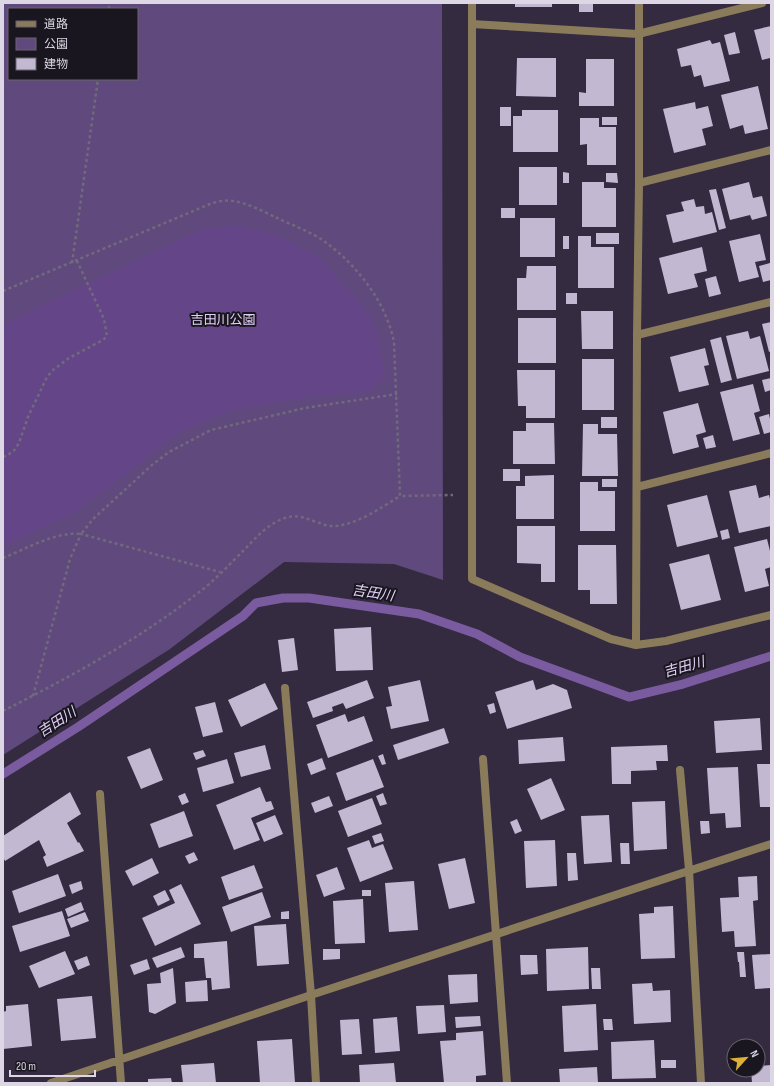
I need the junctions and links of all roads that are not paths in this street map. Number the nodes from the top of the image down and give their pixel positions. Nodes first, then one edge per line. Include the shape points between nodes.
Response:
1 (472, 3) edge
2 (639, 3) edge
3 (762, 3) edge
4 (472, 24) junction
5 (638, 34) junction
6 (771, 150) edge
7 (639, 183) junction
8 (771, 302) edge
9 (637, 335) junction
10 (771, 454) edge
11 (637, 487) junction
12 (771, 615) edge
13 (636, 645) junction
14 (285, 688) dead end
15 (483, 759) dead end
16 (680, 770) dead end
17 (100, 794) dead end
18 (771, 844) edge
19 (689, 870) junction
20 (497, 935) junction
21 (311, 995) junction
22 (120, 1061) junction
23 (51, 1083) edge
24 (121, 1083) edge
25 (316, 1083) edge
26 (508, 1083) edge
27 (701, 1083) edge

1 - 4 street
2 - 5 street
3 - 5 street
4 - 5 street
4 - 13 street via 472,579 611,639
5 - 7 street
6 - 7 street
7 - 9 street
8 - 9 street
9 - 11 street
10 - 11 street
11 - 13 street
12 - 13 street via 666,641
14 - 21 street
15 - 20 street
16 - 19 street
17 - 22 street
18 - 19 street
19 - 20 street
19 - 27 street
20 - 21 street
20 - 26 street
21 - 22 street
21 - 25 street
22 - 23 street
22 - 24 street

